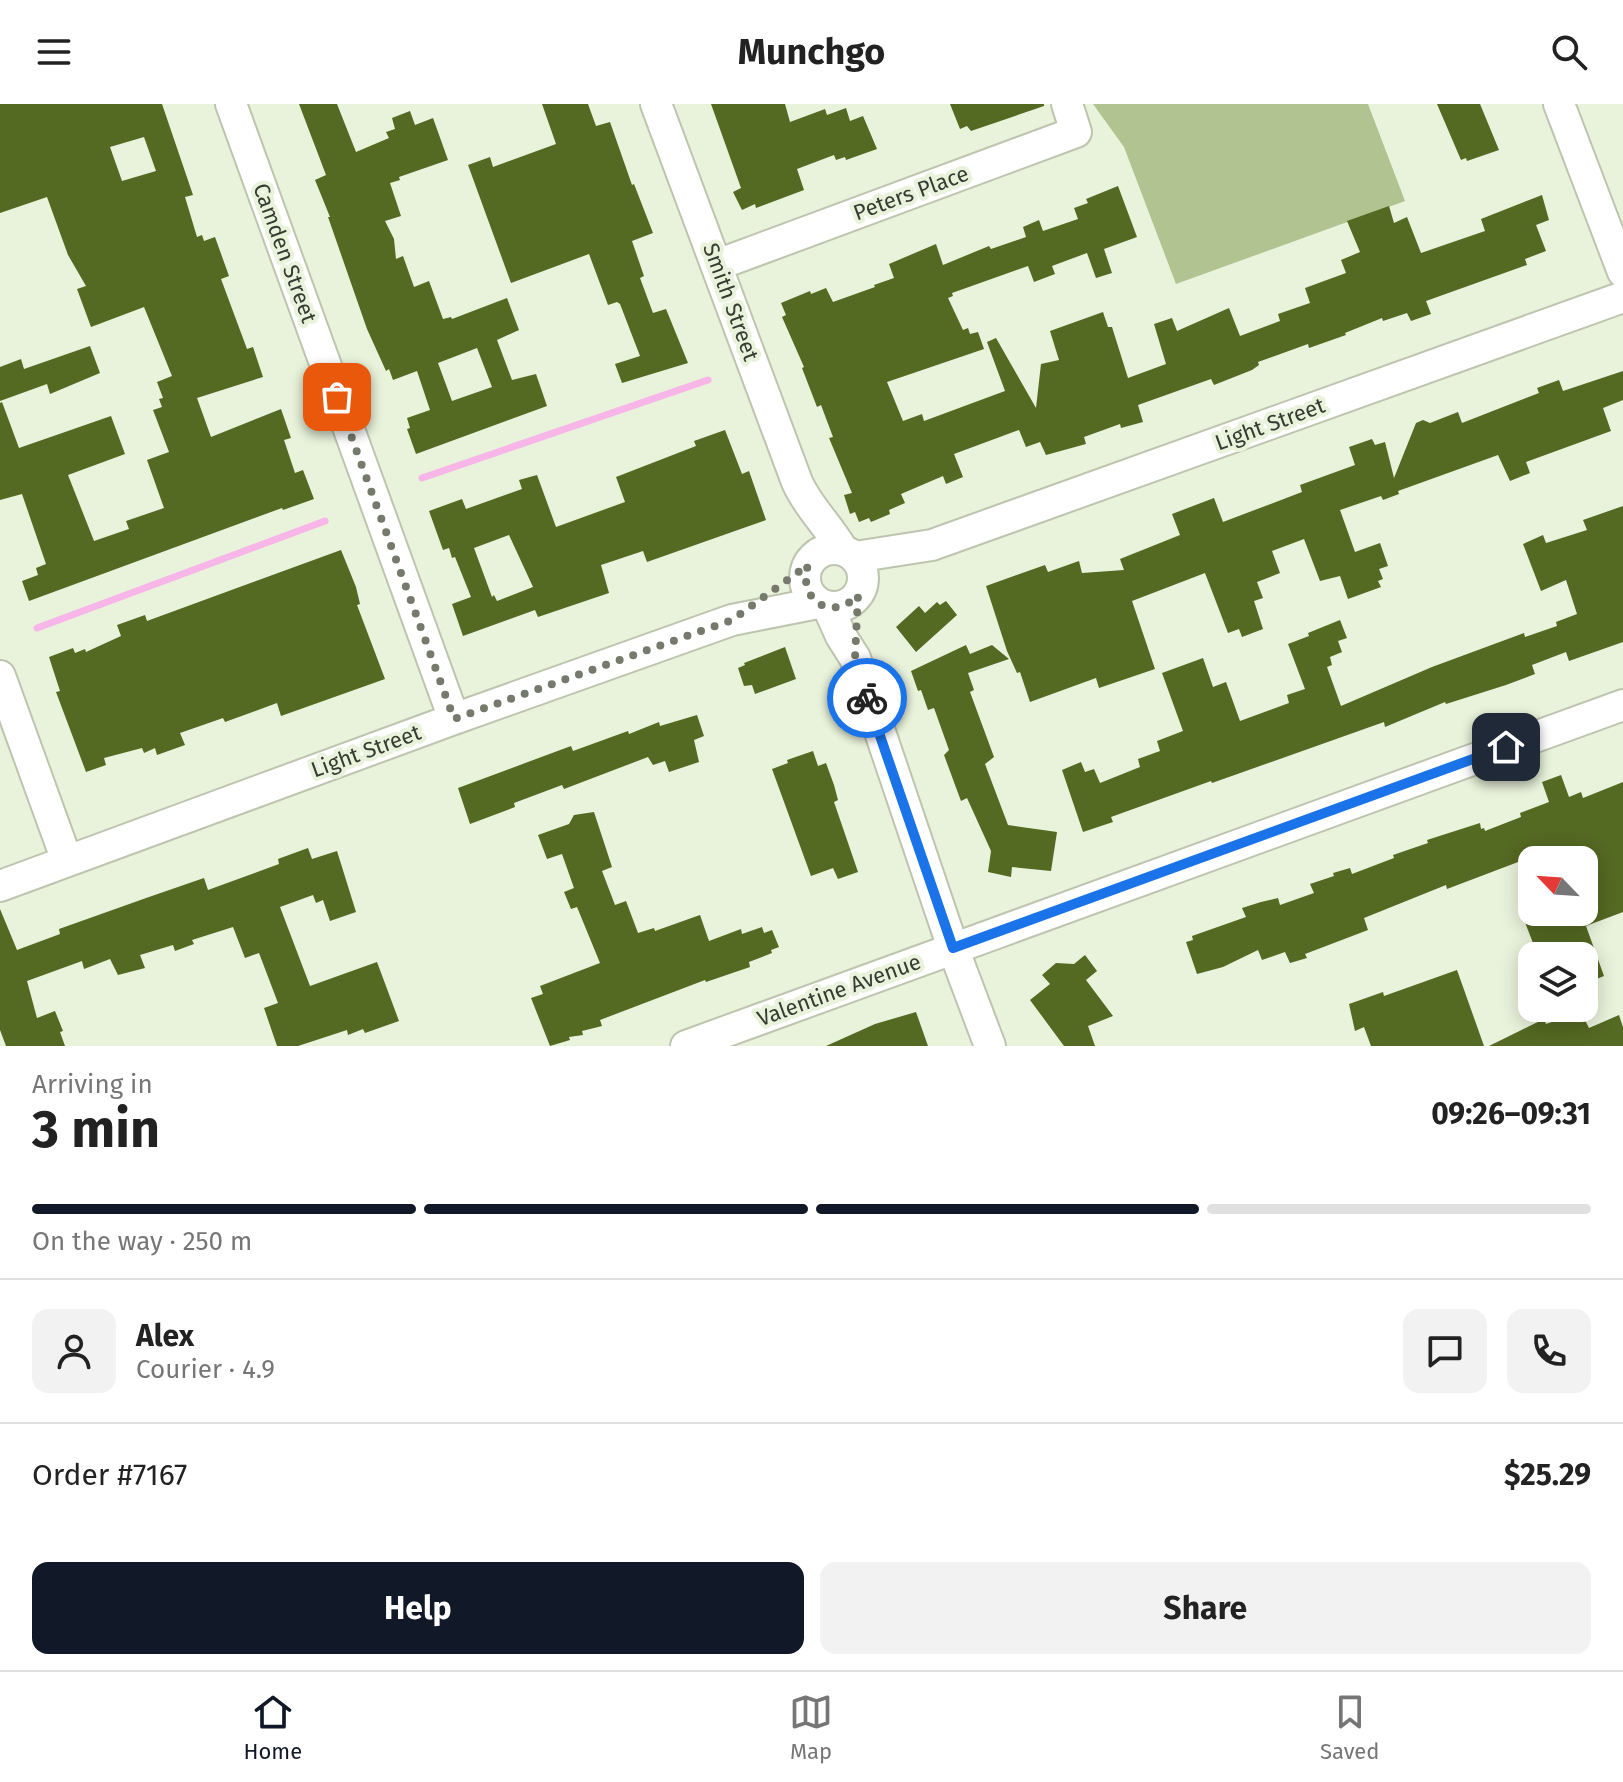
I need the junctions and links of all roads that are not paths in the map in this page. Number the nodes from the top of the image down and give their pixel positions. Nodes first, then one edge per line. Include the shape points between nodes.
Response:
1 (231, 104) edge
2 (656, 104) edge
3 (1067, 104) edge
4 (1559, 104) edge
5 (717, 265) junction
6 (1623, 272) edge
7 (1623, 297) edge
8 (917, 549) junction
9 (830, 556) junction
10 (860, 593) junction
11 (823, 605) junction
12 (732, 620) junction
13 (855, 658) junction
14 (0, 676) edge
15 (1623, 705) edge
16 (454, 719) junction
17 (67, 861) junction
18 (0, 886) edge
19 (953, 948) junction
20 (686, 1046) edge
21 (990, 1046) edge

1 - 16 street, Camden Street
2 - 5 street, Smith Street
3 - 5 street, Peters Place via 1076,132
4 - 6 street
5 - 9 street, Smith Street via 805,500 829,528
7 - 8 street, Light Street
8 - 9 street, Light Street
8 - 10 street, Light Street
9 - 10 street via 863,573
9 - 11 street via 805,582
9 - 12 street, Light Street
10 - 11 street via 845,606
10 - 13 street
11 - 12 street, Light Street
11 - 13 street
12 - 16 street, Light Street
13 - 19 street
14 - 17 street
15 - 19 street, Valentine Avenue
16 - 17 street, Light Street
17 - 18 street, Light Street
19 - 20 street, Valentine Avenue
19 - 21 street

